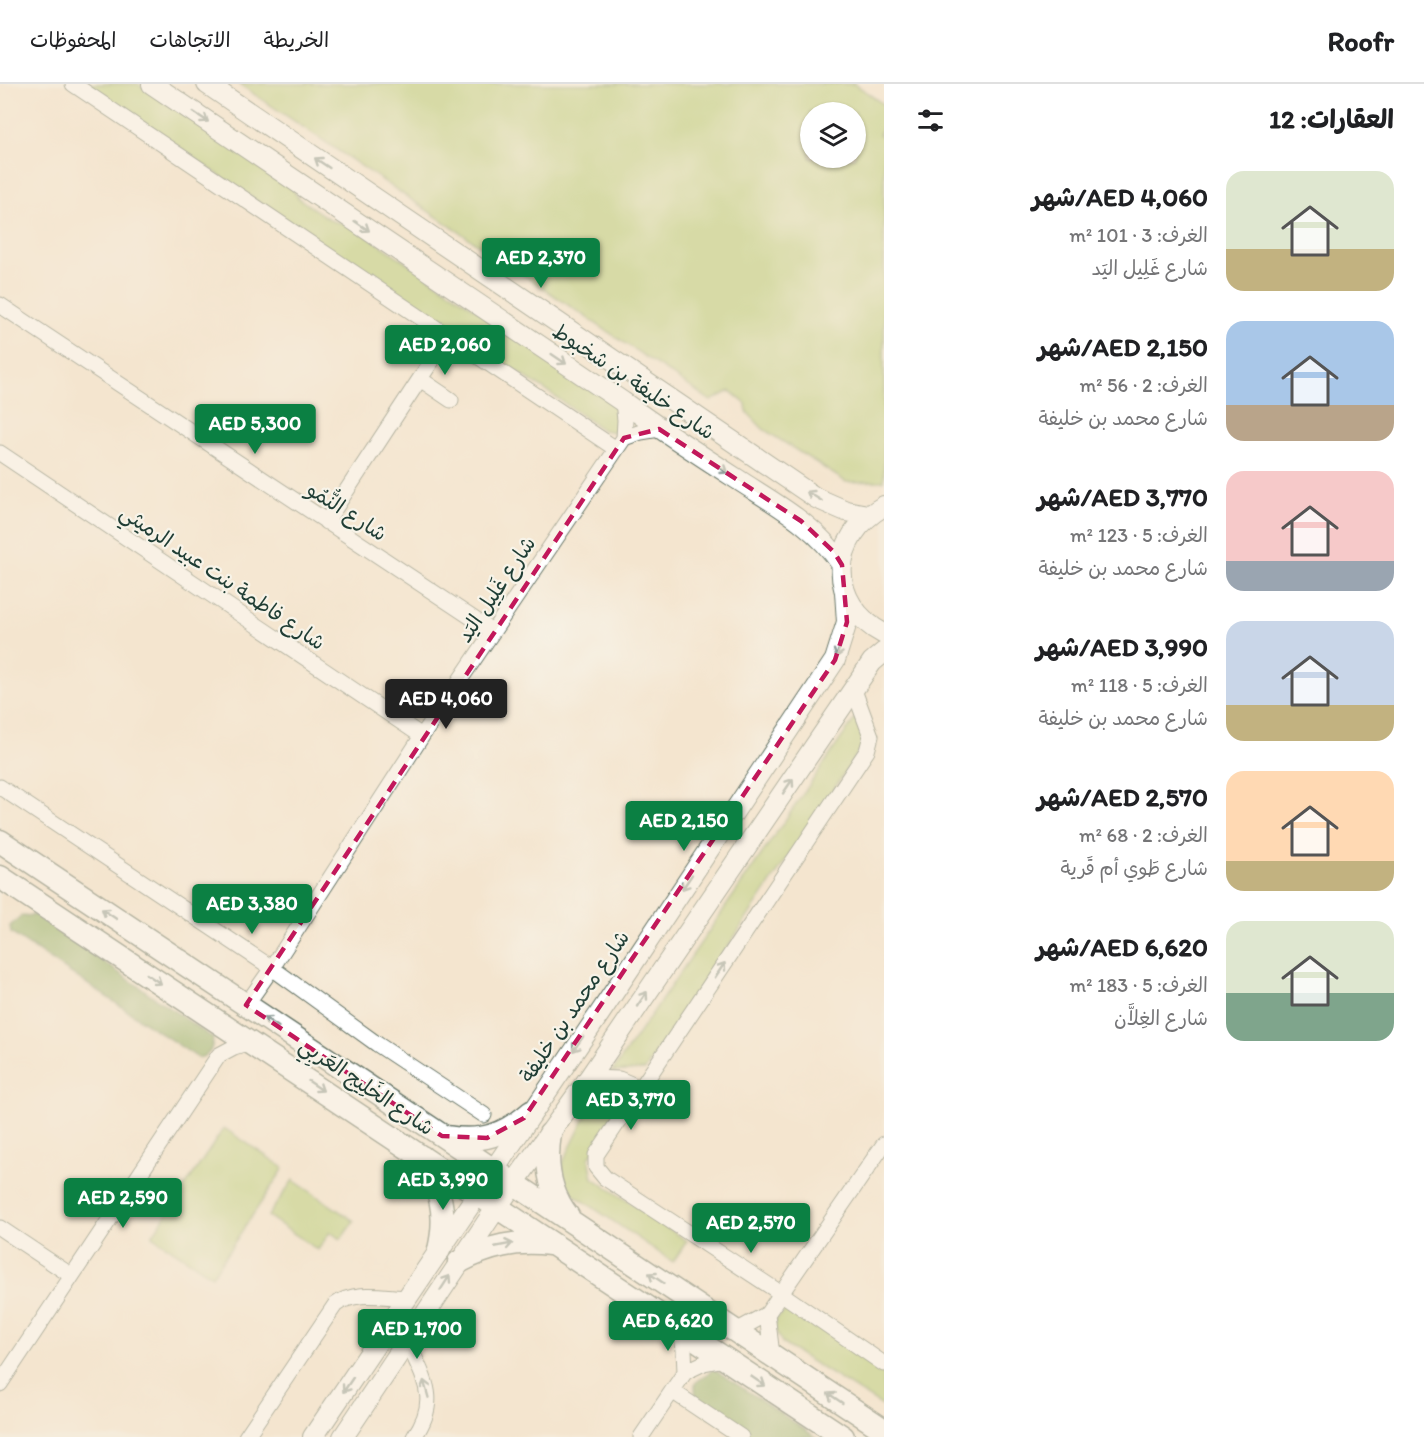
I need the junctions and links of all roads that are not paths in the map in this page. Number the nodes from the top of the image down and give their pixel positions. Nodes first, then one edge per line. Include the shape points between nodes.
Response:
1 (73, 84) edge
2 (152, 84) edge
3 (207, 84) edge
4 (0, 305) edge
5 (448, 336) junction
6 (420, 380) junction
7 (451, 400) dead end
8 (623, 402) junction
9 (659, 429) junction
10 (620, 444) junction
11 (0, 453) edge
12 (876, 510) edge
13 (326, 522) junction
14 (842, 565) junction
15 (845, 592) junction
16 (492, 631) junction
17 (884, 634) edge
18 (884, 652) edge
19 (854, 690) junction
20 (422, 735) junction
21 (0, 787) edge
22 (0, 841) edge
23 (0, 877) edge
24 (272, 968) junction
25 (246, 1005) junction
26 (217, 1020) junction
27 (250, 1042) junction
28 (219, 1055) junction
29 (589, 1078) junction
30 (640, 1088) junction
31 (531, 1112) junction
32 (484, 1115) dead end
33 (550, 1134) junction
34 (442, 1136) junction
35 (884, 1143) edge
36 (421, 1156) junction
37 (493, 1170) junction
38 (513, 1183) junction
39 (478, 1193) junction
40 (496, 1207) junction
41 (575, 1224) junction
42 (0, 1228) edge
43 (551, 1244) junction
44 (440, 1250) junction
45 (459, 1262) junction
46 (72, 1276) junction
47 (782, 1294) junction
48 (407, 1298) junction
49 (767, 1314) junction
50 (681, 1329) junction
51 (736, 1331) junction
52 (408, 1340) junction
53 (772, 1355) junction
54 (725, 1359) junction
55 (884, 1364) edge
56 (685, 1372) junction
57 (0, 1384) edge
58 (672, 1391) junction
59 (879, 1423) edge
60 (246, 1437) edge
61 (313, 1437) edge
62 (343, 1437) edge
63 (414, 1437) edge
64 (641, 1437) edge
65 (741, 1437) edge
66 (843, 1437) edge

1 - 5 street
2 -> 8 main road, شارع خليفة بن شخبوط
12 -> 3 main road, شارع خليفة بن شخبوط via 846,511 816,498
4 - 13 street, شارع النُّمُو
5 - 6 street
5 - 10 street
6 - 7 street
6 - 13 street
8 - 9 main road, شارع خليفة بن شخبوط
8 - 10 street via 626,420
9 - 10 street via 641,432
9 -> 14 main road, شارع خليفة بن شخبوط via 801,521 824,540
10 - 16 street, شارع غَلِيل اليَد
11 - 20 street, شارع فاطمة بنت عبيد الرميثي
12 - 14 main road via 855,529
13 - 16 street, شارع النُّمُو
14 - 15 main road, شارع محمد بن خليفة
15 - 17 main road via 855,611
15 -> 31 main road, شارع محمد بن خليفة via 848,622 835,660
16 - 20 street, شارع غَلِيل اليَد
18 - 19 main road via 872,662
29 -> 19 main road
30 -> 19 street via 867,751 871,735
20 - 24 street, شارع غَلِيل اليَد
21 - 24 street
25 -> 22 highway, شارع الخَلِيج العَربِي
23 -> 26 highway, شارع الخَلِيج العَربِي
24 - 25 street, شارع غَلِيل اليَد
24 - 32 street
34 -> 25 highway, شارع الخَلِيج العَربِي
26 - 27 highway, شارع الخَلِيج العَربِي
26 - 28 street
27 - 28 street
27 -> 36 highway, شارع الخَلِيج العَربِي
28 - 46 street
29 - 30 street via 619,1079
29 - 33 main road
30 - 47 street via 596,1155 596,1167 605,1178
31 - 34 highway via 487,1138
31 - 37 main road, شارع محمد بن خليفة
33 - 38 main road
33 - 41 highway via 547,1156 551,1184
34 - 37 highway, شارع الخَلِيج العَربِي
35 - 47 street
36 - 39 highway, شارع الخَلِيج العَربِي
36 - 44 highway via 442,1202
37 - 38 highway, شارع الخَلِيج العَربِي
37 - 39 main road, شارع محمد بن خليفة
38 - 40 main road
38 - 41 highway, شارع الخَلِيج العَربِي
39 - 40 highway, شارع الخَلِيج العَربِي
39 - 44 main road, شارع محمد بن خليفة
40 - 43 highway, شارع الخَلِيج العَربِي
40 - 45 main road
51 -> 41 highway, شارع الخَلِيج العَربِي
42 - 46 street
45 -> 43 highway via 506,1244
43 - 50 highway, شارع الخَلِيج العَربِي
44 - 48 main road, شارع محمد بن خليفة
52 -> 45 main road
46 - 57 street
47 - 49 street
47 - 55 street
48 - 60 street via 358,1296 335,1305
48 -> 61 main road, شارع محمد بن خليفة
49 - 51 street
49 - 53 street
50 - 54 highway, شارع الخَلِيج العَربِي
50 - 56 street
51 - 53 highway, شارع الخَلِيج العَربِي
52 - 62 main road
63 -> 52 street via 426,1417 428,1397
59 -> 53 highway, شارع الخَلِيج العَربِي
54 - 56 street
54 -> 66 highway, شارع الخَلِيج العَربِي
56 - 58 street
58 - 64 street
58 - 65 street

